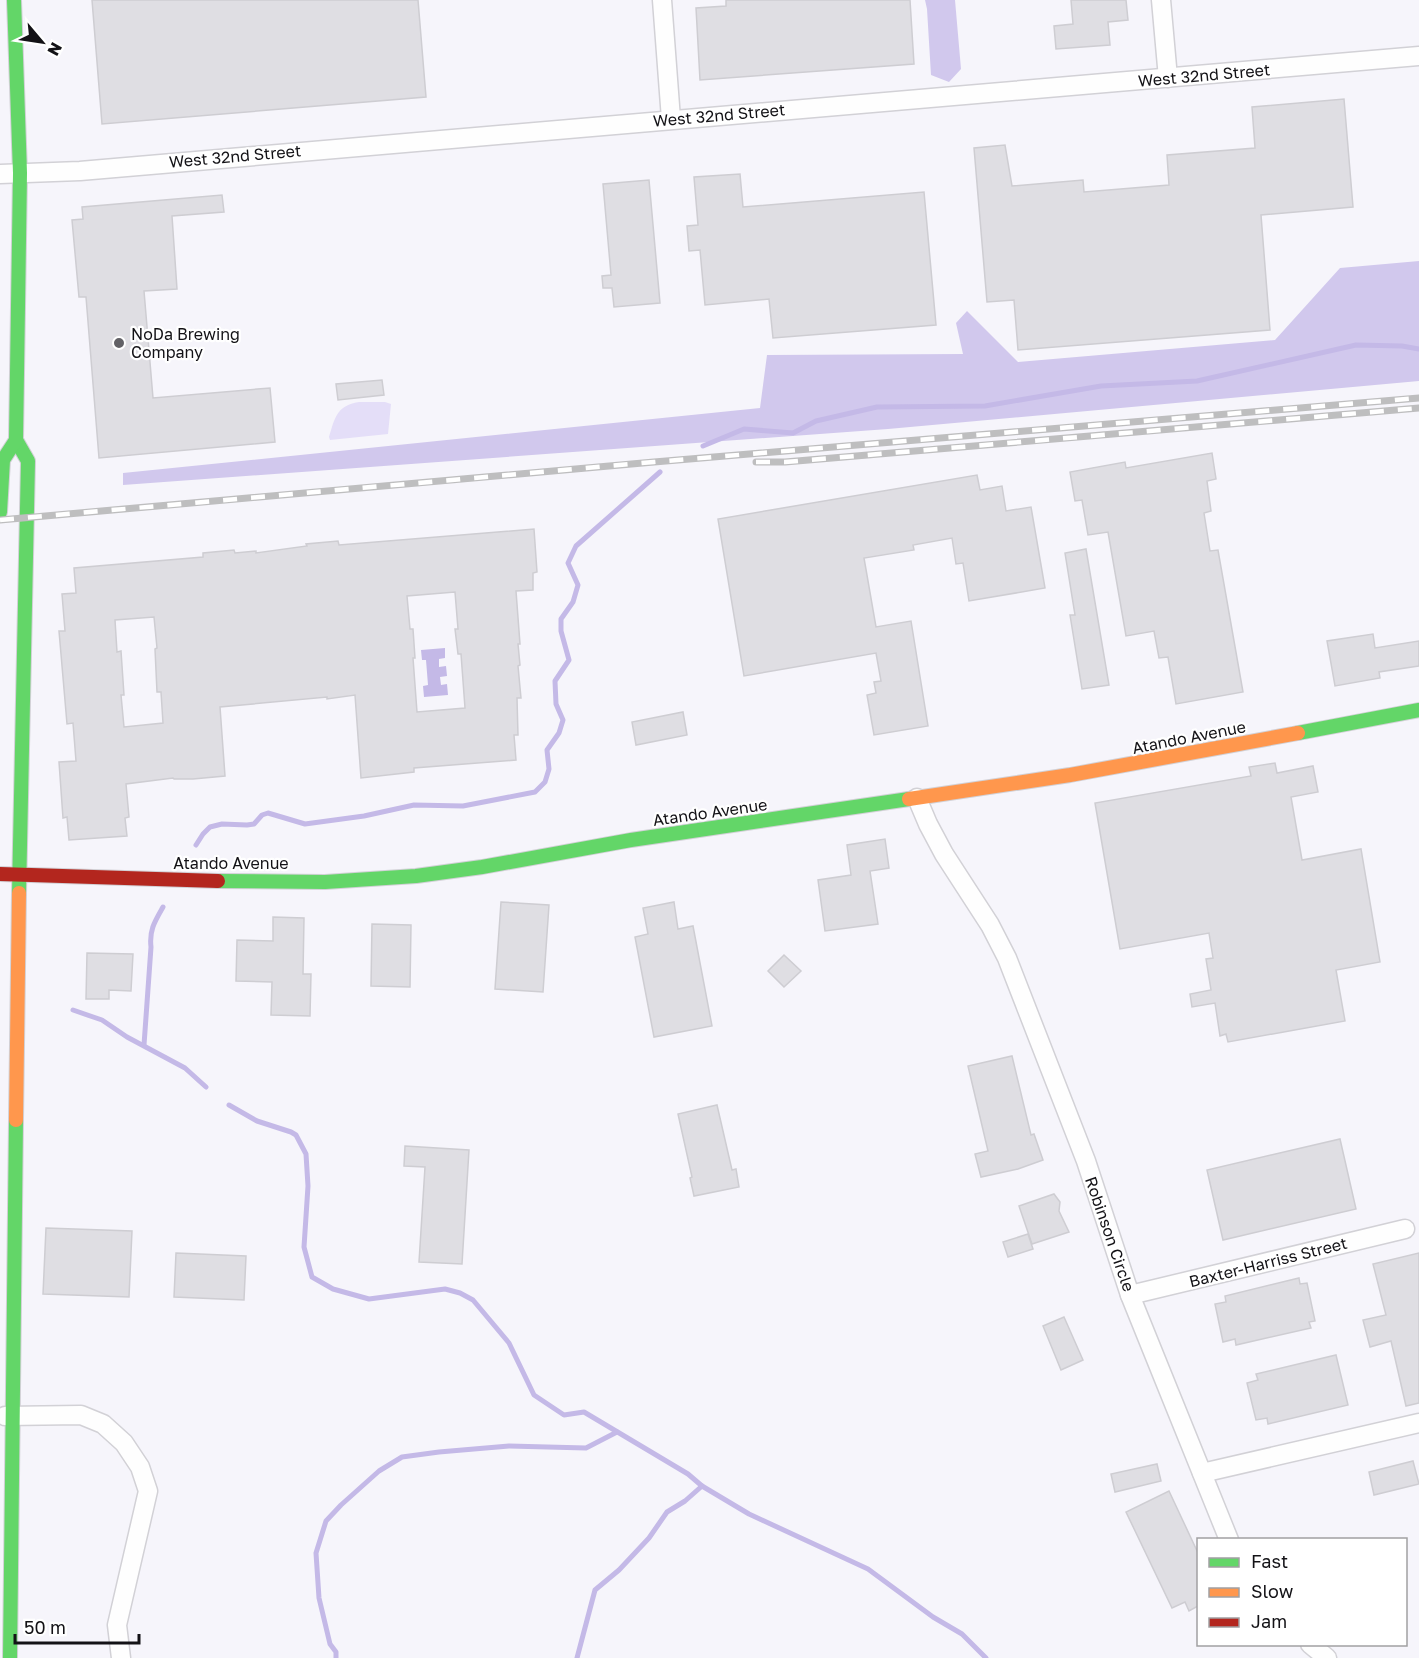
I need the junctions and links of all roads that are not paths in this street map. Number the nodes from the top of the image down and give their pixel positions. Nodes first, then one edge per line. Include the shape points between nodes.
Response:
1 (14, 0) edge
2 (662, 0) edge
3 (1161, 0) edge
4 (1419, 56) edge
5 (1168, 78) junction
6 (671, 119) junction
7 (20, 173) junction
8 (0, 174) edge
9 (16, 440) junction
10 (0, 512) edge
11 (1419, 710) edge
12 (917, 798) junction
13 (0, 874) edge
14 (19, 874) junction
15 (1405, 1229) dead end
16 (1130, 1295) junction
17 (7, 1416) edge
18 (1419, 1423) edge
19 (1202, 1473) junction
20 (1229, 1538) edge
21 (1312, 1646) edge
22 (10, 1658) edge
23 (121, 1658) edge
24 (1327, 1658) edge

1 - 7 main road
2 - 6 street
3 - 5 street
4 - 5 street, West 32nd Street
5 - 6 street, West 32nd Street
6 - 7 street, West 32nd Street
7 - 8 street, West 32nd Street
7 - 9 main road
9 - 10 main road via 3,460
9 - 14 main road via 28,461
11 - 12 main road, Atando Avenue via 1070,776
12 - 14 main road, Atando Avenue via 416,876 325,882
12 - 16 street, Robinson Circle via 928,824 1007,958 1086,1161
13 - 14 main road, Atando Avenue
14 - 17 main road
15 - 16 street, Baxter-Harriss Street
16 - 19 street, Robinson Circle
17 - 22 main road
17 - 23 street via 81,1415 103,1424 124,1443 140,1467 148,1491 117,1625
18 - 19 street
19 - 20 street, Robinson Circle
21 - 24 street

